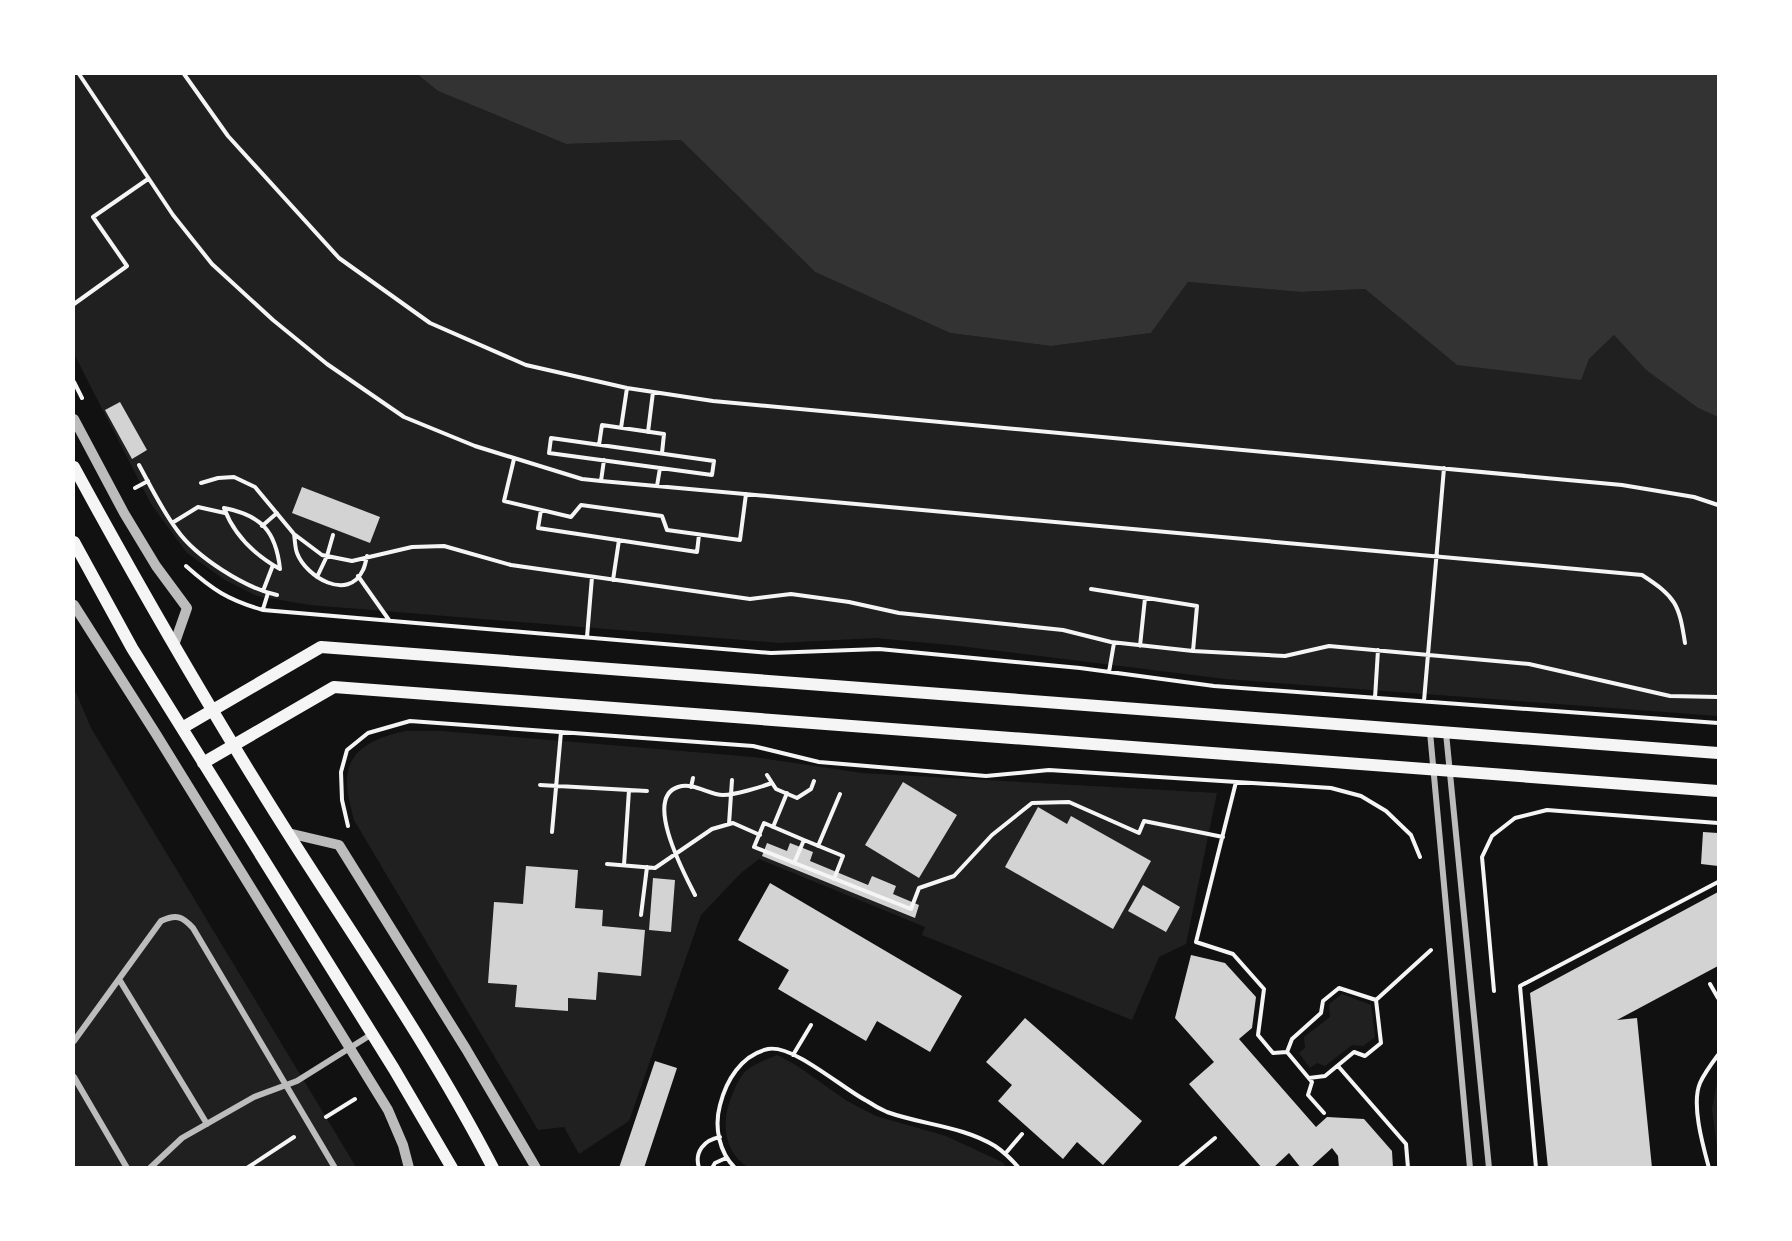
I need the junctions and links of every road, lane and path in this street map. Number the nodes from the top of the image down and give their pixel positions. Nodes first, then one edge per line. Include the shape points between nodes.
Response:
1 (79, 74) edge
2 (184, 74) edge
3 (148, 179) junction
4 (74, 304) edge
5 (74, 382) edge
6 (627, 388) junction
7 (653, 392) junction
8 (84, 402) dead end
9 (74, 419) edge
10 (621, 428) junction
11 (648, 432) junction
12 (599, 445) junction
13 (662, 453) junction
14 (514, 459) junction
15 (604, 460) junction
16 (139, 465) dead end
17 (74, 467) edge
18 (660, 468) junction
19 (1444, 468) junction
20 (601, 481) junction
21 (148, 482) junction
22 (201, 483) dead end
23 (657, 486) junction
24 (131, 489) dead end
25 (746, 494) junction
26 (1719, 505) edge
27 (540, 510) junction
28 (277, 513) junction
29 (226, 514) junction
30 (172, 523) junction
31 (262, 526) junction
32 (294, 534) junction
33 (333, 535) dead end
34 (699, 535) junction
35 (620, 540) junction
36 (74, 542) edge
37 (327, 556) junction
38 (367, 556) junction
39 (1437, 556) junction
40 (185, 565) dead end
41 (273, 565) junction
42 (358, 576) junction
43 (317, 577) junction
44 (592, 577) junction
45 (613, 580) junction
46 (1091, 589) dead end
47 (263, 591) junction
48 (268, 593) junction
49 (277, 595) dead end
50 (1145, 598) junction
51 (74, 605) edge
52 (263, 609) junction
53 (389, 620) junction
54 (587, 637) junction
55 (1114, 643) junction
56 (1685, 643) dead end
57 (174, 645) junction
58 (1140, 646) junction
59 (1378, 650) junction
60 (1193, 651) junction
61 (1429, 655) junction
62 (1109, 672) junction
63 (1719, 697) edge
64 (1375, 698) junction
65 (1424, 701) junction
66 (213, 710) junction
67 (1719, 723) edge
68 (182, 728) junction
69 (561, 732) junction
70 (1430, 732) junction
71 (1446, 733) junction
72 (234, 745) junction
73 (1719, 753) edge
74 (203, 763) junction
75 (1434, 768) junction
76 (1450, 770) junction
77 (767, 775) dead end
78 (693, 778) dead end
79 (732, 780) dead end
80 (814, 781) dead end
81 (1236, 782) junction
82 (772, 783) junction
83 (540, 785) dead end
84 (556, 786) junction
85 (692, 786) junction
86 (629, 790) junction
87 (647, 791) dead end
88 (1719, 791) edge
89 (730, 794) junction
90 (787, 794) junction
91 (840, 794) dead end
92 (1719, 823) edge
93 (729, 824) junction
94 (773, 827) junction
95 (349, 829) dead end
96 (552, 832) dead end
97 (288, 833) junction
98 (759, 835) junction
99 (1223, 837) junction
100 (804, 840) junction
101 (818, 846) junction
102 (674, 855) junction
103 (794, 863) junction
104 (607, 864) dead end
105 (1423, 864) dead end
106 (624, 865) junction
107 (647, 867) junction
108 (834, 879) junction
109 (1719, 882) edge
110 (695, 895) dead end
111 (641, 915) dead end
112 (1435, 959) dead end
113 (119, 979) junction
114 (1710, 984) dead end
115 (1719, 998) edge
116 (1376, 1000) junction
117 (1495, 1000) dead end
118 (811, 1025) dead end
119 (372, 1034) junction
120 (74, 1041) edge
121 (350, 1048) junction
122 (1287, 1052) junction
123 (793, 1055) junction
124 (1719, 1055) edge
125 (1338, 1066) junction
126 (74, 1077) edge
127 (1309, 1078) junction
128 (286, 1085) junction
129 (1324, 1113) dead end
130 (207, 1124) junction
131 (1022, 1134) dead end
132 (720, 1137) junction
133 (1215, 1138) dead end
134 (1005, 1155) junction
135 (726, 1158) junction
136 (127, 1167) edge
137 (150, 1167) edge
138 (335, 1167) edge
139 (409, 1167) edge
140 (452, 1167) edge
141 (493, 1167) edge
142 (536, 1167) edge
143 (699, 1167) edge
144 (712, 1167) edge
145 (735, 1167) edge
146 (1019, 1167) edge
147 (1179, 1167) edge
148 (1408, 1167) edge
149 (1470, 1167) edge
150 (1489, 1167) edge
151 (1536, 1167) edge
152 (1709, 1167) edge

1 - 3 path
2 - 6 path via 228,136 339,258 430,324 526,365
3 - 4 path via 93,217 128,266
3 - 14 path via 212,264 327,364 404,417
5 - 8 path
6 - 7 path
6 - 10 path
7 - 11 path
7 - 19 path via 713,401
9 - 57 street via 124,513 187,608
10 - 11 path
10 - 12 path via 602,425
11 - 13 path via 664,434
12 - 13 path
12 - 15 path via 551,438 549,453
13 - 18 path via 714,461 712,476
14 - 20 path
14 - 27 path via 504,501
15 - 18 path
15 - 20 path
16 - 21 path
17 - 57 main road
18 - 23 path
19 - 26 path via 1622,485
19 - 39 path
20 - 23 path
21 - 24 path
21 - 30 path
22 - 28 path via 234,477 255,487
23 - 25 path
25 - 34 path via 740,540
25 - 39 path
27 - 34 path via 571,518 581,505 662,516 667,530
27 - 35 path via 538,528
28 - 31 path
28 - 32 path
29 - 30 path via 198,507
29 - 31 path via 224,508 242,512
29 - 41 path via 244,541
30 - 47 path via 208,561
31 - 41 path via 277,547 280,569
32 - 37 path
32 - 43 path via 297,553 308,571
33 - 37 path
34 - 35 path via 697,552
35 - 45 path
36 - 68 main road via 132,648
37 - 38 path via 352,561
37 - 43 path
38 - 42 path
38 - 44 path via 412,547 444,546 511,565
39 - 56 path via 1642,575 1664,589 1680,611
39 - 61 path
40 - 52 path via 210,588 237,603
41 - 47 path
42 - 43 path via 339,586
42 - 53 path
44 - 45 path
44 - 54 path
45 - 55 path via 750,599 791,594 899,613 1062,630
46 - 50 path
47 - 48 path
48 - 49 path
48 - 52 path
50 - 58 path
50 - 60 path via 1197,606
51 - 121 street
52 - 53 path
53 - 54 path
54 - 62 path via 771,653 879,649
55 - 58 path
55 - 62 path
57 - 66 main road
58 - 60 path
59 - 60 path via 1329,646 1285,656
59 - 61 path
59 - 64 path
61 - 63 path via 1529,664 1670,696
61 - 65 path
62 - 64 path via 1214,686
64 - 65 path
65 - 67 path
66 - 68 main road
66 - 70 main road via 321,647
66 - 72 main road
68 - 74 main road
69 - 81 path via 753,746 819,762 986,776 1049,770
69 - 84 path
69 - 95 path via 410,721 368,733 347,750 341,772
70 - 71 main road
70 - 75 street
71 - 73 main road
71 - 76 street
72 - 74 main road
72 - 75 main road via 334,687
72 - 97 main road
74 - 119 main road
75 - 76 main road
75 - 149 street
76 - 88 main road
76 - 150 street
77 - 82 path
78 - 85 path
79 - 89 path
80 - 90 path via 811,789 797,798
81 - 99 path
81 - 105 path via 1331,788 1361,796 1386,811 1411,835
82 - 89 path
82 - 90 path
83 - 84 path
84 - 86 path
84 - 96 path
85 - 89 path
85 - 102 path via 678,787 668,795 664,809
86 - 87 path
86 - 106 path
89 - 93 path
90 - 94 path
91 - 101 path
92 - 117 path via 1547,810 1515,818 1492,836 1482,857
93 - 98 path
93 - 102 path via 712,829
94 - 98 path via 764,823
94 - 100 path
97 - 141 main road via 428,1053
97 - 142 street via 339,845
98 - 103 path via 754,847
99 - 108 path via 1144,821 1138,832 1069,802 1032,803 992,835 954,876 919,888 911,909
99 - 122 path via 1196,942 1233,954 1264,989 1258,1035 1273,1053
100 - 101 path
100 - 103 path
101 - 108 path via 843,856
102 - 107 path via 655,868
102 - 110 path
103 - 108 path
104 - 106 path
106 - 107 path
107 - 111 path
109 - 151 path via 1520,986
112 - 116 path via 1434,947
113 - 120 street
113 - 128 street via 161,921 174,915 184,918
113 - 130 street
114 - 115 path
116 - 122 path via 1339,988 1323,1001 1321,1013 1292,1039
116 - 125 path via 1381,1043 1365,1056 1354,1053
118 - 123 path
119 - 121 street
119 - 140 main road
121 - 128 street
121 - 139 street via 388,1110 404,1144
122 - 127 path
123 - 132 path via 782,1049 769,1049 737,1068 724,1089 718,1113
123 - 134 path via 887,1112 964,1131
124 - 152 path via 1700,1083 1697,1095
125 - 127 path via 1325,1076
125 - 148 path via 1406,1144
126 - 136 street
127 - 129 path via 1312,1082 1308,1095
128 - 130 street
128 - 138 street
130 - 137 street via 182,1138
131 - 134 path
132 - 135 path
132 - 143 path via 703,1144 698,1154
133 - 147 path
134 - 146 path
135 - 144 path
135 - 145 path

